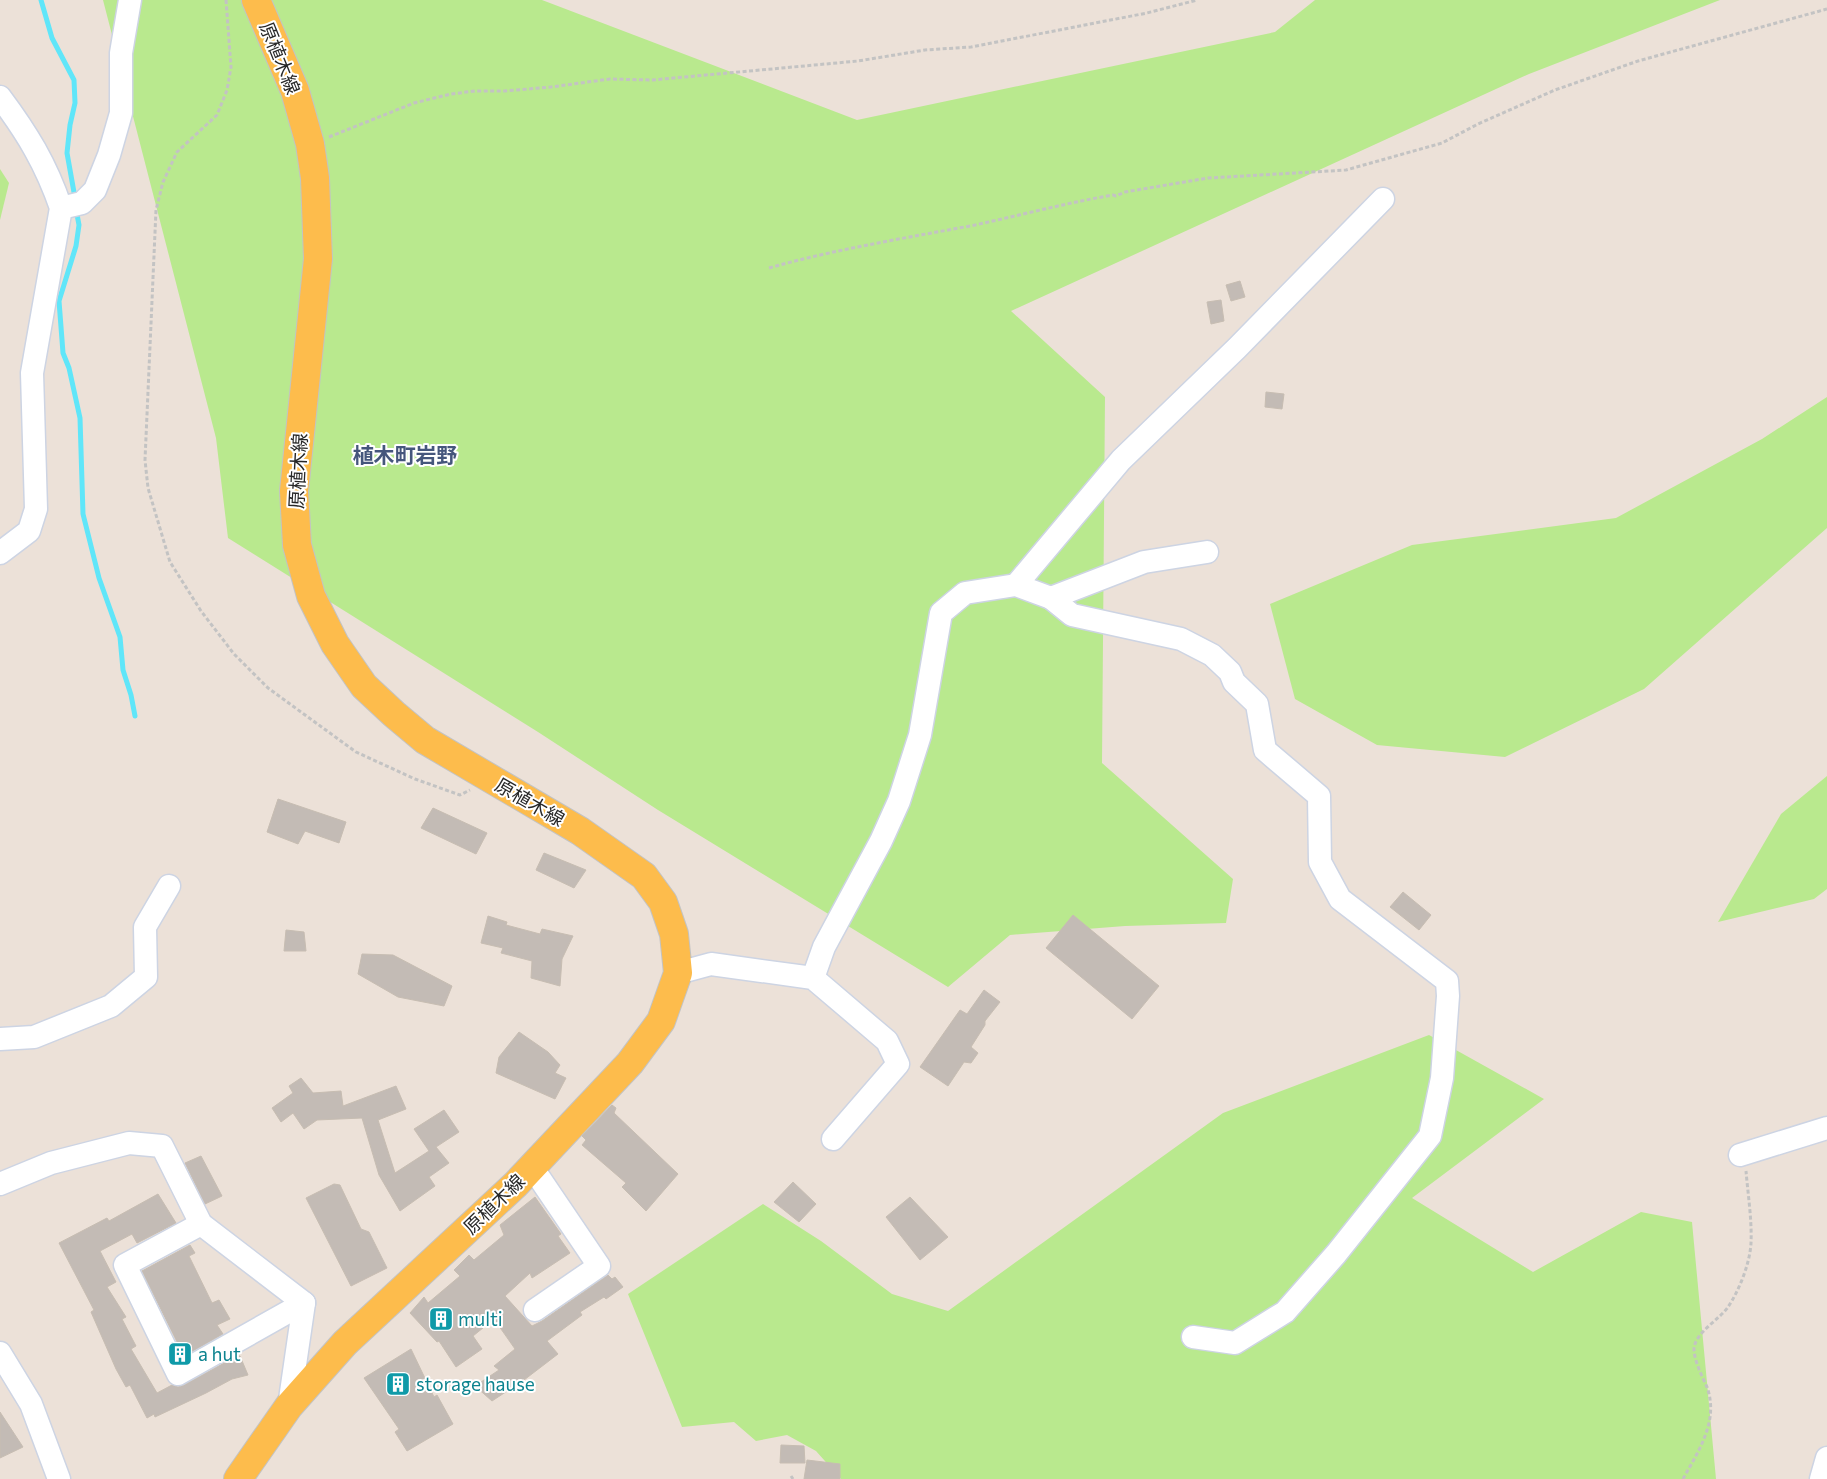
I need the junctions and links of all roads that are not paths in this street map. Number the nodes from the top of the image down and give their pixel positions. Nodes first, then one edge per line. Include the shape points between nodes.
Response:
1 (130, 0) edge
2 (256, 0) edge
3 (0, 97) edge
4 (1383, 199) dead end
5 (70, 205) junction
6 (1207, 552) dead end
7 (0, 553) edge
8 (1016, 585) junction
9 (1051, 598) junction
10 (169, 886) dead end
11 (678, 973) junction
12 (813, 978) junction
13 (0, 1039) edge
14 (1827, 1128) edge
15 (833, 1139) dead end
16 (1740, 1155) road end
17 (532, 1166) junction
18 (0, 1184) edge
19 (201, 1224) junction
20 (304, 1303) junction
21 (536, 1310) dead end
22 (1193, 1337) dead end
23 (0, 1353) edge
24 (290, 1406) junction
25 (1827, 1458) edge
26 (59, 1479) edge
27 (238, 1479) edge
28 (1821, 1479) edge

1 - 5 street via 121,53 121,113 95,190
2 - 11 main road, 原植木線 via 295,91 316,178 318,259 294,491 297,545 310,596 334,644 364,686 425,740 580,831 644,876 663,902 672,926
3 - 5 street via 27,134 53,184
4 - 8 street via 1237,348 1121,460
5 - 7 street via 32,373 36,509 29,531
6 - 9 street via 1144,562
8 - 9 street
8 - 12 street via 965,593 941,613 920,735 898,801 881,841 824,947
9 - 22 street via 1072,615 1181,639 1212,654 1257,704 1265,750 1319,796 1320,862 1340,899 1447,981 1442,1078 1430,1136 1285,1312 1235,1343
10 - 13 street via 145,927 146,977 112,1006 34,1037
11 - 12 street via 711,964
11 - 17 main road, 原植木線 via 661,1021 630,1063
12 - 15 street via 887,1041 898,1064
14 - 16 street
17 - 21 street via 599,1266
17 - 24 main road, 原植木線 via 345,1343
18 - 19 street via 51,1162 129,1143 162,1146
19 - 20 street
19 - 20 street via 125,1265 178,1374
20 - 24 street
23 - 26 street via 31,1404
24 - 27 main road, 原植木線
25 - 28 street

